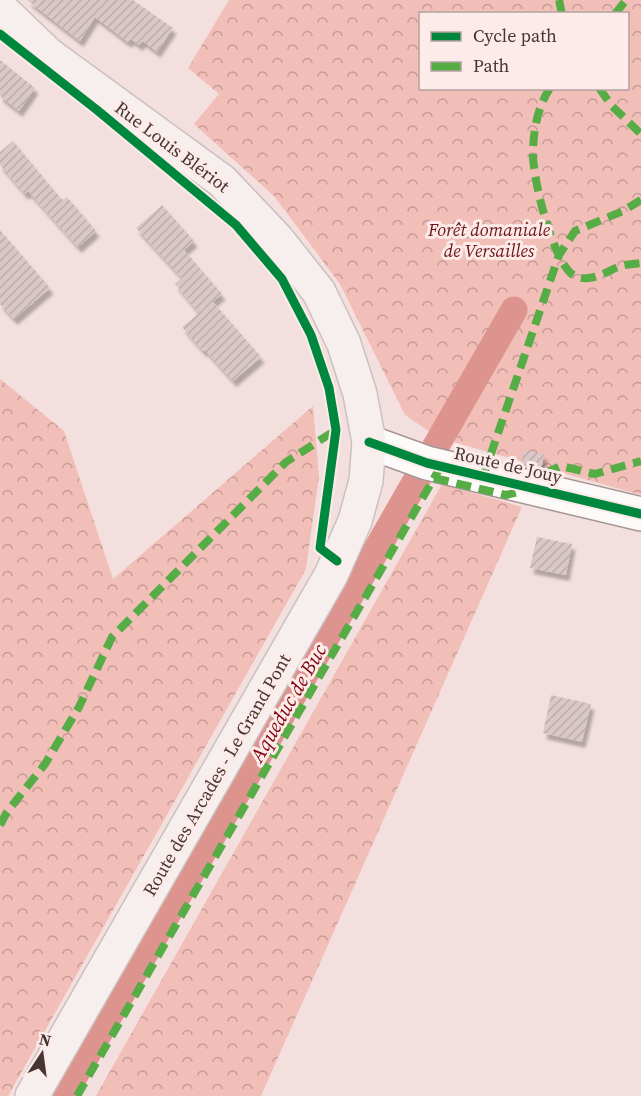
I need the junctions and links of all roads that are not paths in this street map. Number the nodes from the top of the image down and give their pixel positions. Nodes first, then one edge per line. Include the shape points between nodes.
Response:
1 (0, 8) edge
2 (369, 442) junction
3 (641, 514) edge
4 (32, 1096) edge

1 - 2 main road, Rue Louis Blériot via 48,54 222,182 277,238 319,292 344,344 360,394
2 - 3 street, Route de Jouy via 427,463
2 - 4 main road, Route des Arcades - Le Grand Pont via 366,481 355,521 331,575

